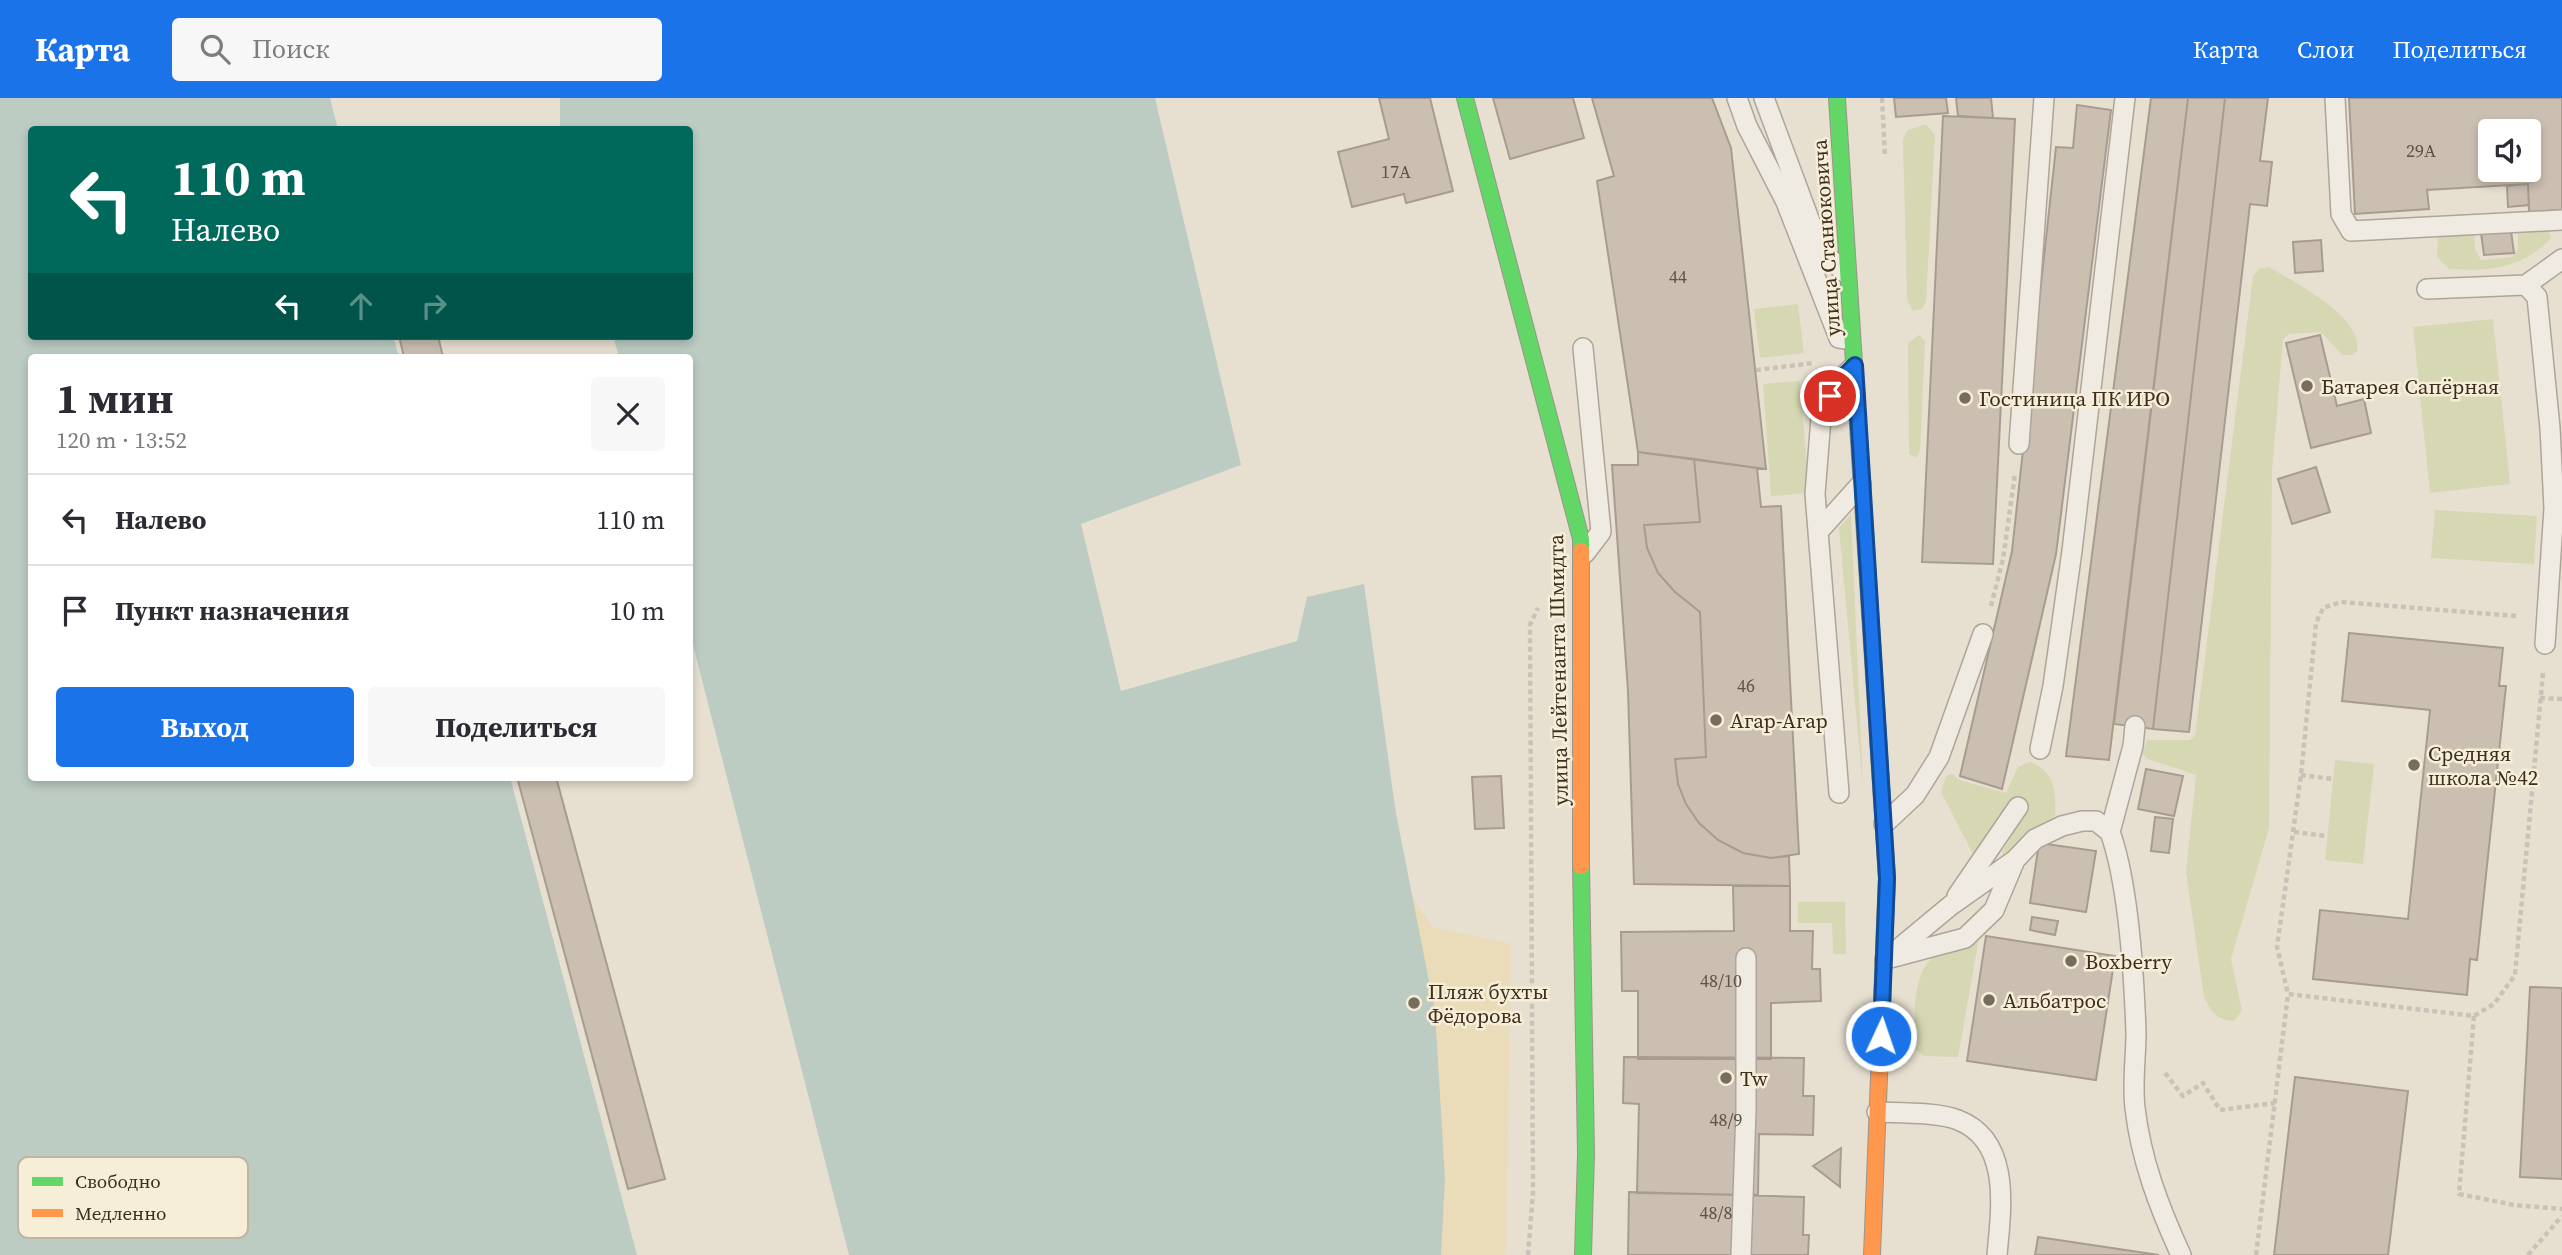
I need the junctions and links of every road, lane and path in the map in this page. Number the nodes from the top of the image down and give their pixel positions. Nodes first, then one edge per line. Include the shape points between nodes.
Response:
1 (1465, 98) edge
2 (1737, 98) edge
3 (1764, 98) edge
4 (1837, 98) edge
5 (2044, 98) edge
6 (2125, 98) edge
7 (2335, 98) edge
8 (2562, 220) edge
9 (2562, 260) edge
10 (1850, 276) junction
11 (2526, 285) junction
12 (2427, 289) dead end
13 (1854, 341) junction
14 (1583, 348) dead end
15 (1855, 365) junction
16 (1791, 366) dead end
17 (1756, 370) dead end
18 (2019, 444) joint
19 (1861, 484) junction
20 (1818, 532) junction
21 (1582, 556) junction
22 (1545, 597) dead end
23 (2547, 618) junction
24 (1983, 634) joint
25 (2545, 644) dead end
26 (2562, 699) edge
27 (2135, 726) dead end
28 (2040, 749) dead end
29 (2301, 775) junction
30 (2333, 779) dead end
31 (1839, 793) dead end
32 (2018, 807) dead end
33 (1884, 824) junction
34 (2110, 832) junction
35 (2294, 832) junction
36 (2327, 836) dead end
37 (2015, 860) junction
38 (1950, 906) junction
39 (1746, 958) dead end
40 (1885, 960) junction
41 (2288, 993) junction
42 (2474, 1016) junction
43 (2136, 1032) junction
44 (2275, 1103) junction
45 (1877, 1112) junction
46 (2562, 1209) edge
47 (2562, 1216) edge
48 (1528, 1255) edge
49 (1583, 1255) edge
50 (1741, 1255) edge
51 (1872, 1255) edge
52 (1997, 1255) edge
53 (2180, 1255) edge
54 (2256, 1255) edge
55 (2528, 1255) edge

1 - 21 street, улица Лейтенанта Шмидта
2 - 13 lane via 1786,202 1839,338
3 - 10 lane via 1821,251
4 - 10 street, улица Станюковича
5 - 18 lane
6 - 28 lane via 2070,564
7 - 8 lane via 2341,214 2351,232
9 - 11 lane
10 - 13 street, улица Станюковича
11 - 12 lane
11 - 23 lane via 2537,297 2550,428 2554,508
13 - 15 street, улица Станюковича
14 - 21 lane via 1601,532
15 - 19 street, улица Станюковича
15 - 20 lane via 1840,380 1821,418 1815,494
16 - 17 path
18 - 24 path via 2003,559
19 - 20 lane
19 - 33 street, улица Станюковича
20 - 31 lane
21 - 49 street, улица Лейтенанта Шмидта
22 - 48 path via 1530,625 1533,1193
23 - 25 lane
23 - 29 path via 2341,603 2323,608 2316,623
24 - 33 lane via 1939,757 1915,795
26 - 42 path via 2540,698 2515,975 2494,1004
27 - 34 lane
29 - 30 path
29 - 35 path
32 - 38 lane
33 - 40 street, улица Станюковича
34 - 37 lane via 2096,821 2062,826 2035,839
34 - 43 lane via 2124,901
35 - 36 path
35 - 41 path via 2277,947
37 - 38 lane
37 - 40 lane via 1994,909 1965,938
38 - 40 lane
39 - 50 lane
40 - 45 street, улица Станюковича
41 - 42 path
41 - 44 path
42 - 46 path via 2459,1194
43 - 44 path via 2183,1096 2203,1083 2220,1110
43 - 53 lane via 2135,1104 2140,1141 2151,1184
44 - 54 path
45 - 51 street, улица Станюковича
45 - 52 lane via 1957,1120 1983,1140 2000,1174
47 - 55 path

